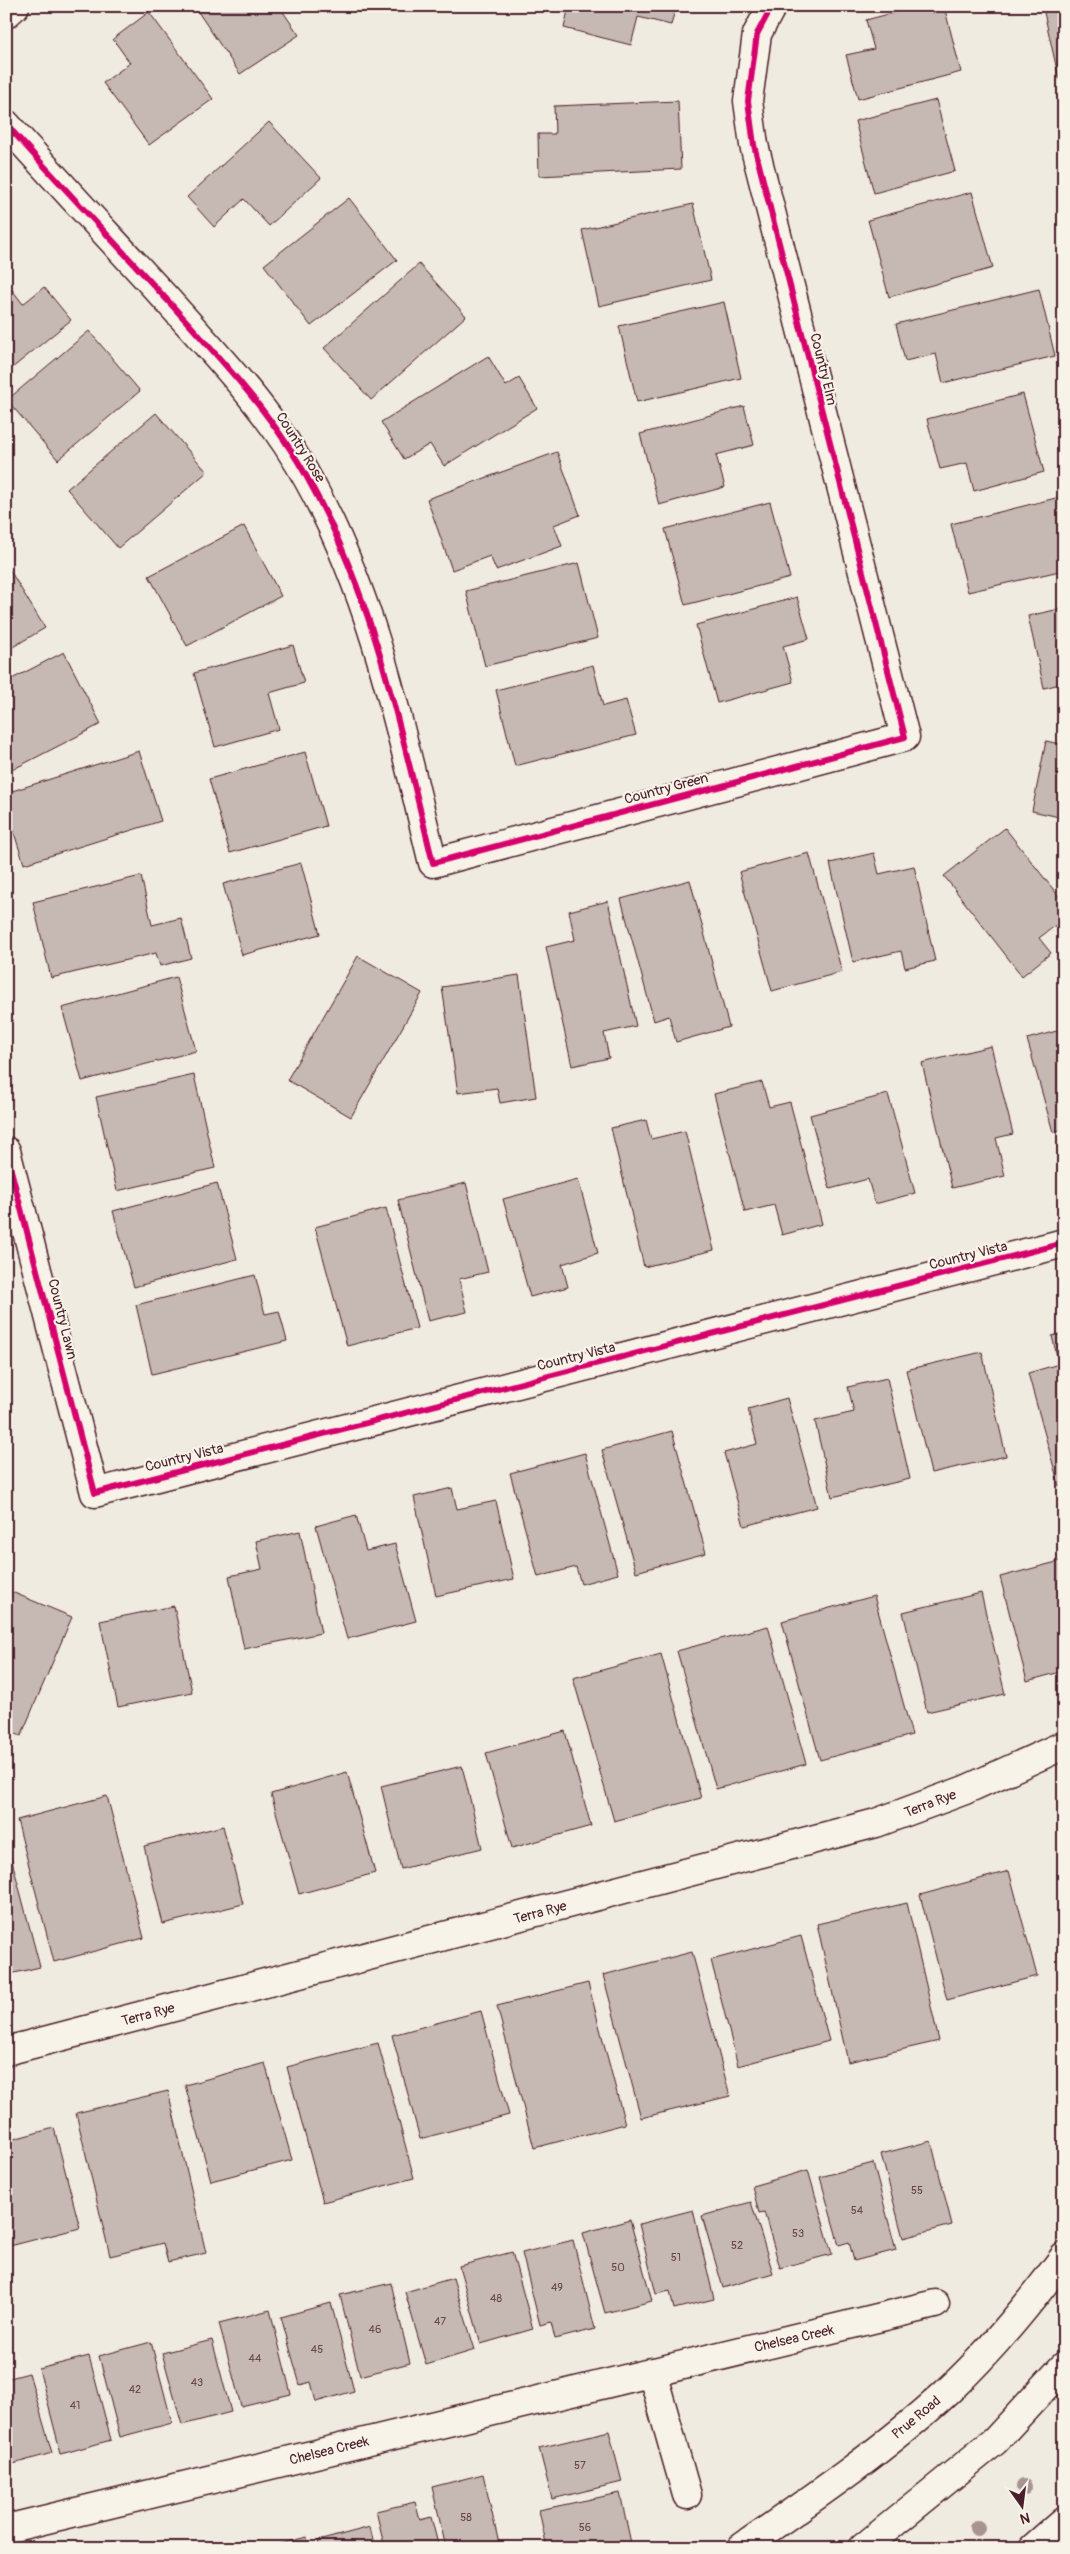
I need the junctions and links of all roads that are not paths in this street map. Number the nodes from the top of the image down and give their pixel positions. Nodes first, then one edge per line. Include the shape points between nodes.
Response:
1 (15, 6) edge
2 (772, 6) edge
3 (6, 14) edge
4 (6, 124) edge
5 (905, 737) joint
6 (433, 863) joint
7 (6, 1151) edge
8 (1064, 1243) edge
9 (95, 1493) joint
10 (1064, 1745) edge
11 (6, 2051) edge
12 (1064, 2257) edge
13 (935, 2304) dead end
14 (1064, 2366) edge
15 (652, 2372) junction
16 (687, 2495) dead end
17 (1064, 2521) edge
18 (6, 2529) edge
19 (741, 2548) edge
20 (863, 2548) edge
21 (1034, 2548) edge

1 - 3 street
2 - 5 street, Country Elm via 757,34 748,101 754,145
4 - 6 street, Country Rose via 226,365 270,420 309,480 341,543 386,670
5 - 6 street, Country Green
7 - 9 street, Country Lawn
8 - 9 street, Country Vista
10 - 11 street, Terra Rye via 965,1790 876,1823
12 - 19 street, Prue Road via 1031,2301 947,2391 840,2480
13 - 15 street, Chelsea Creek
14 - 20 street via 995,2441
15 - 16 street
15 - 18 street, Chelsea Creek
17 - 21 street

